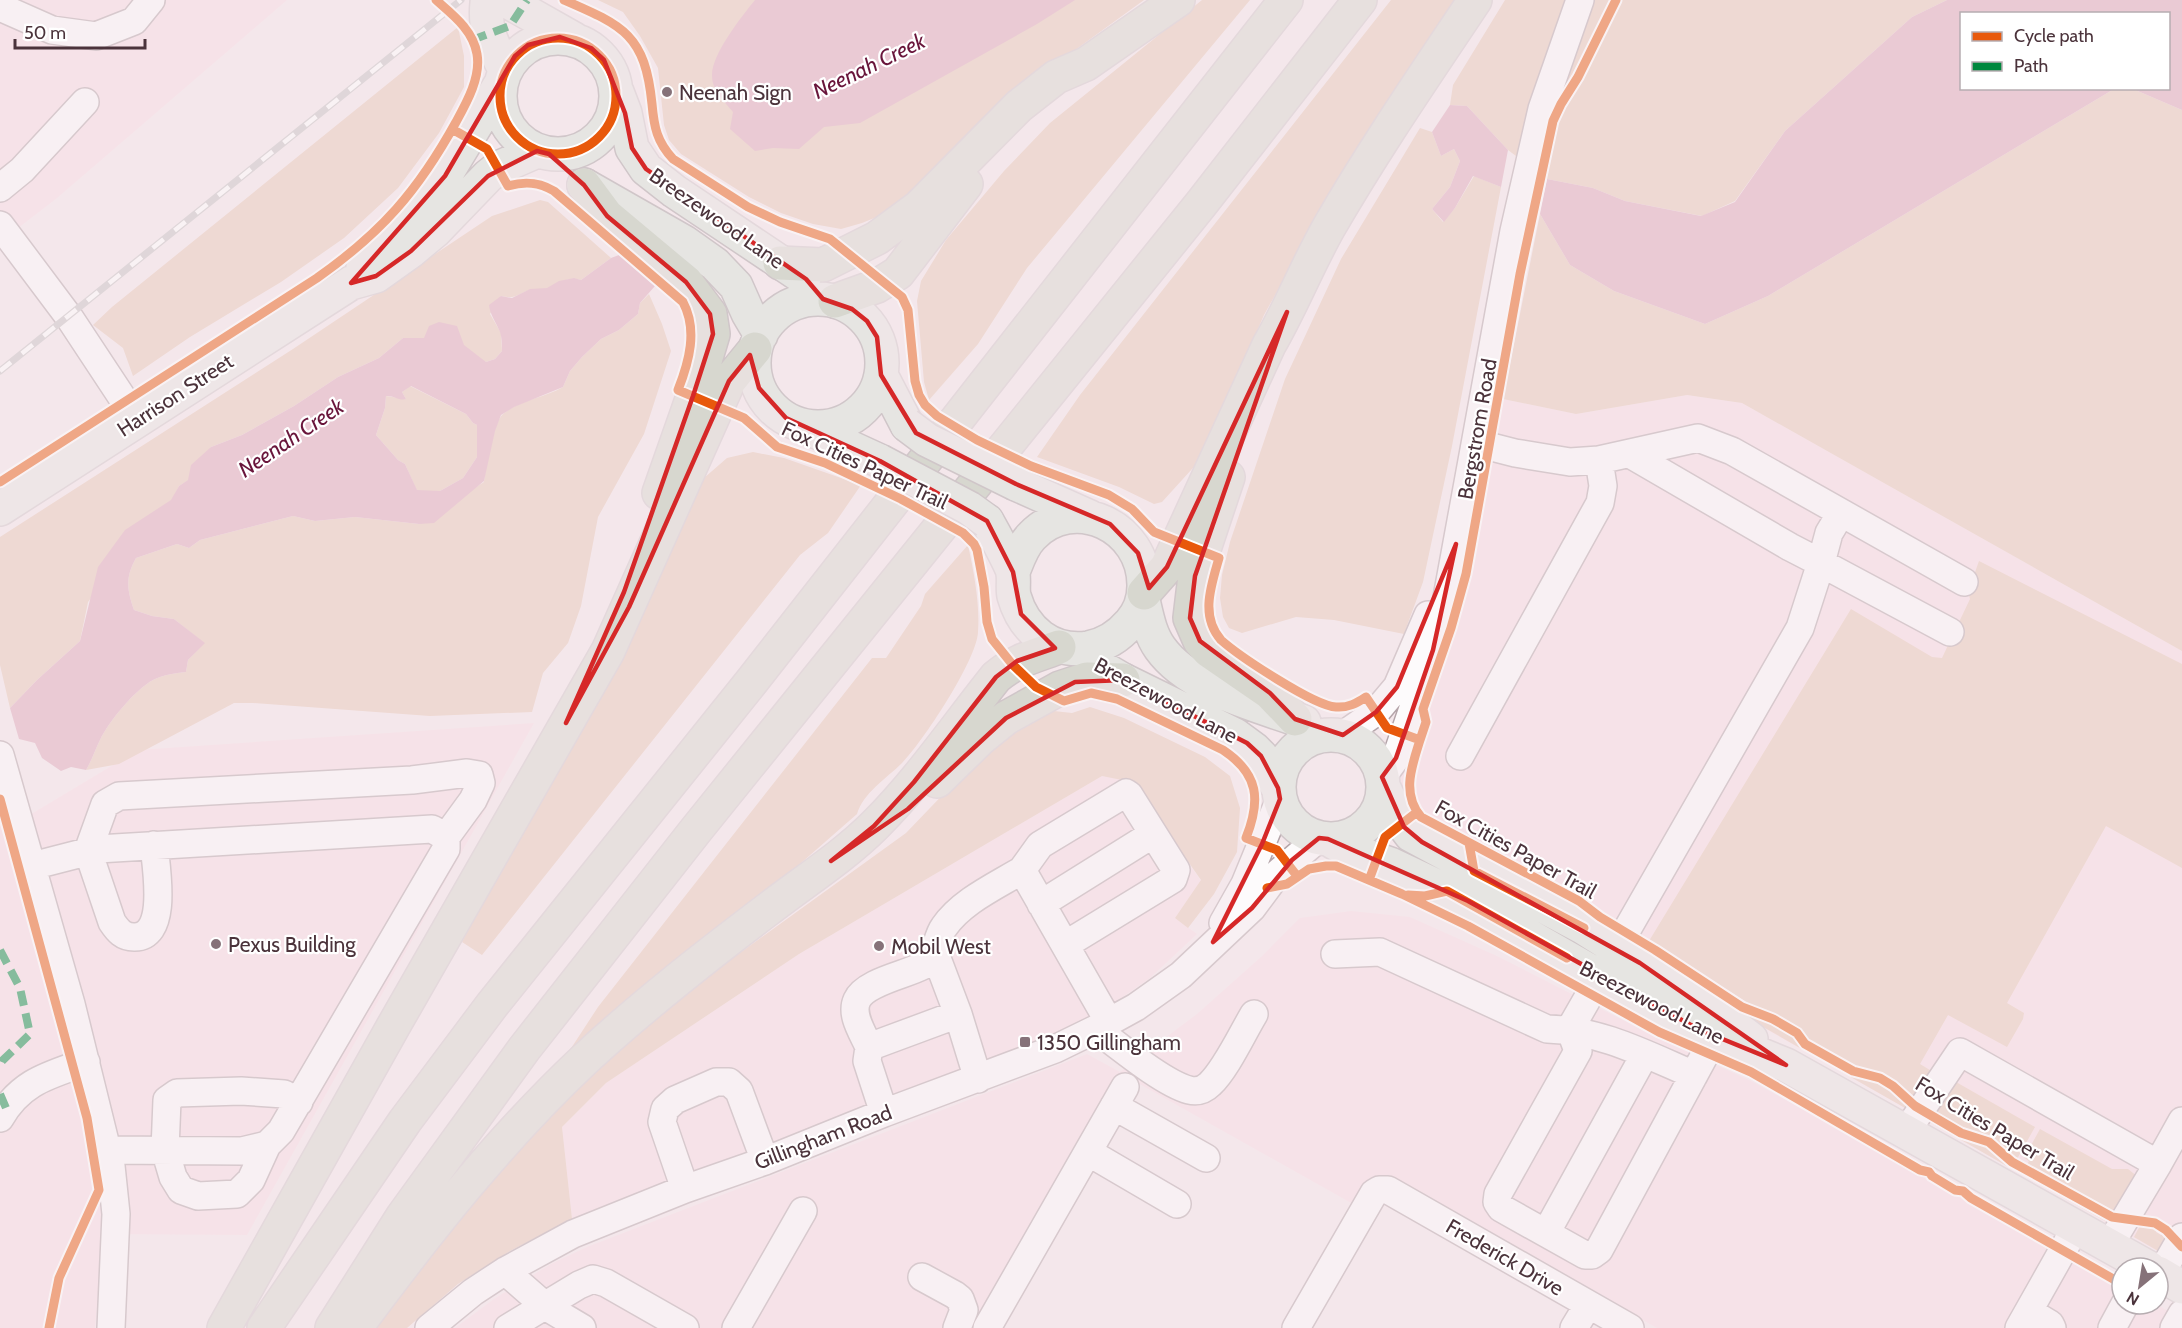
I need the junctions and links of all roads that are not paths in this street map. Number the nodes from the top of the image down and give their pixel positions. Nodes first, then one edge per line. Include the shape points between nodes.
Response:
1 (151, 0) edge
2 (1178, 0) edge
3 (1286, 0) edge
4 (1360, 0) edge
5 (1475, 0) edge
6 (1580, 0) edge
7 (495, 1) edge
8 (0, 7) edge
9 (576, 40) junction
10 (1086, 64) junction
11 (503, 77) junction
12 (617, 92) junction
13 (85, 102) dead end
14 (543, 152) junction
15 (584, 185) junction
16 (0, 188) edge
17 (0, 225) edge
18 (780, 263) junction
19 (351, 283) junction
20 (829, 300) junction
21 (1287, 312) junction
22 (758, 342) junction
23 (881, 375) junction
24 (137, 420) junction
25 (804, 426) junction
26 (1476, 443) junction
27 (1630, 454) junction
28 (1599, 460) junction
29 (0, 509) edge
30 (1840, 513) junction
31 (1090, 517) junction
32 (1456, 544) junction
33 (1821, 562) junction
34 (1013, 572) junction
35 (1964, 582) dead end
36 (1143, 597) junction
37 (1950, 632) dead end
38 (1064, 648) junction
39 (1123, 680) junction
40 (1295, 719) junction
41 (566, 723) junction
42 (1337, 734) junction
43 (0, 754) edge
44 (1460, 756) dead end
45 (1382, 782) junction
46 (1279, 793) junction
47 (1153, 834) junction
48 (446, 837) junction
49 (1324, 838) junction
50 (154, 845) junction
51 (88, 851) junction
52 (831, 861) junction
53 (32, 866) junction
54 (1022, 870) junction
55 (1041, 904) junction
56 (1213, 942) junction
57 (1065, 945) junction
58 (1616, 949) junction
59 (935, 953) junction
60 (1335, 954) dead end
61 (1599, 976) junction
62 (958, 1014) junction
63 (1254, 1014) dead end
64 (1102, 1026) junction
65 (1570, 1029) junction
66 (1715, 1036) junction
67 (869, 1047) junction
68 (1645, 1054) junction
69 (86, 1062) junction
70 (1786, 1065) junction
71 (1694, 1074) junction
72 (978, 1079) junction
73 (299, 1101) junction
74 (884, 1113) junction
75 (0, 1118) edge
76 (2182, 1121) edge
77 (1906, 1132) junction
78 (267, 1145) junction
79 (108, 1150) junction
80 (165, 1150) junction
81 (1088, 1152) junction
82 (1206, 1158) dead end
83 (765, 1161) junction
84 (2158, 1164) junction
85 (686, 1189) junction
86 (1177, 1204) dead end
87 (803, 1211) dead end
88 (2076, 1227) junction
89 (1546, 1233) junction
90 (2182, 1237) edge
91 (2109, 1246) junction
92 (2127, 1256) edge
93 (2169, 1256) edge
94 (505, 1271) junction
95 (922, 1277) dead end
96 (1588, 1305) junction
97 (545, 1306) junction
98 (2182, 1314) edge
99 (2025, 1320) edge
100 (111, 1328) edge
101 (224, 1328) edge
102 (264, 1328) edge
103 (332, 1328) edge
104 (349, 1328) edge
105 (429, 1328) edge
106 (508, 1328) edge
107 (582, 1328) edge
108 (685, 1328) edge
109 (736, 1328) edge
110 (957, 1328) edge
111 (987, 1328) edge
112 (1296, 1328) edge
113 (1574, 1328) edge
114 (1630, 1328) edge
115 (2052, 1328) edge
116 (2174, 1328) edge

1 - 8 street via 134,21 96,36 52,30
2 - 10 highway
3 - 102 highway via 752,681 492,1005 405,1122
4 - 103 highway via 524,1049 403,1216
5 - 21 highway via 1371,158 1309,264
6 - 26 street, Bergstrom Road via 1542,109 1514,231
7 - 9 main road
7 - 11 main road via 485,22
9 - 11 main road via 560,37 528,45 514,56
9 - 12 main road via 604,60
10 - 18 highway via 1056,77 1019,106 919,207 877,238 823,265
10 - 20 highway via 973,176 898,273 877,286
11 - 14 main road via 500,106 507,125 520,141
11 - 19 main road, Harrison Street via 445,176 411,219 366,261
12 - 14 main road via 609,125 598,139 567,154
12 - 18 main road, Breezewood Lane via 632,148 646,169
13 - 16 street
14 - 15 main road, Breezewood Lane
14 - 19 main road, Harrison Street via 498,168 411,251 376,276
15 - 22 main road, Breezewood Lane via 715,264 736,286
15 - 41 highway via 607,216 686,282 710,314 713,334 624,592
17 - 24 street via 69,317
18 - 20 main road, Breezewood Lane
19 - 24 main road, Harrison Street
20 - 22 main road via 793,304 769,322
20 - 23 main road via 852,309 867,321 882,356
21 - 36 highway via 1167,567
21 - 40 highway via 1277,350 1195,576 1190,618 1209,651 1270,693
22 - 25 main road via 754,369 759,388 770,406
22 - 41 highway via 729,381 625,616
23 - 25 main road via 867,405 854,417 822,427
23 - 31 main road, bridge via 908,425 927,440
24 - 29 main road, Harrison Street
25 - 34 main road, bridge via 969,508 987,521
26 - 28 street via 1570,462
26 - 32 street, Bergstrom Road
27 - 28 street
27 - 30 street via 1698,438 1732,451
27 - 33 street
28 - 44 street via 1603,486 1600,503
30 - 33 street via 1829,533
30 - 35 street
31 - 34 main road via 1069,517 1049,523 1032,535
31 - 36 main road via 1110,524 1126,536 1138,553 1144,573
32 - 42 street, Bergstrom Road via 1397,687 1376,712
32 - 45 street, Bergstrom Road via 1433,650 1396,758
33 - 37 street
33 - 58 street via 1800,628
34 - 38 main road via 1014,594 1021,614 1033,631
36 - 38 main road via 1135,618 1114,638 1088,648
36 - 40 main road, Breezewood Lane via 1150,629 1161,649 1179,667 1206,684
38 - 39 main road, Breezewood Lane
38 - 52 highway via 1017,661 996,677 914,782 874,826
39 - 46 main road, Breezewood Lane via 1254,748
39 - 52 highway via 1075,682 1006,718 908,809 866,841
40 - 42 main road, Breezewood Lane
41 - 101 highway
42 - 45 main road via 1368,751 1377,763
42 - 46 main road via 1314,738 1288,756 1281,771
43 - 53 street
45 - 49 main road via 1377,811 1360,830 1345,837
45 - 58 main road, Breezewood Lane via 1398,818 1411,835
46 - 49 main road via 1294,824
46 - 56 street, Gillingham Road via 1245,884
47 - 54 street via 1129,795 1122,794 1040,845
47 - 55 street
47 - 57 street via 1176,870 1173,879
48 - 50 street via 432,829
48 - 51 street via 473,800 482,783 479,775 119,796 105,804
48 - 73 street via 446,849
49 - 56 street, Gillingham Road via 1278,873 1252,908
49 - 61 main road, Breezewood Lane via 1468,901
50 - 51 street
50 - 51 street via 157,917 149,933 137,938 122,934 112,922
51 - 53 street
52 - 104 highway via 701,960 585,1059 471,1178 362,1319
53 - 69 street
54 - 55 street
54 - 59 street via 963,907 942,928
55 - 57 street
56 - 64 street, Gillingham Road via 1181,975
57 - 64 street
58 - 61 street
58 - 70 main road, Breezewood Lane via 1709,1007
59 - 62 street
59 - 67 street via 924,966 896,975 858,997 856,1017
60 - 65 street via 1380,952 1547,1029
61 - 65 street
61 - 66 main road, Breezewood Lane
62 - 67 street
62 - 72 street
63 - 64 street via 1218,1075 1198,1091 1188,1090 1156,1073
64 - 72 street, Gillingham Road
65 - 68 street
65 - 89 street via 1578,1051 1498,1194 1501,1208
66 - 70 main road, Breezewood Lane
66 - 71 street
67 - 74 street via 867,1061
68 - 71 street
68 - 89 street
69 - 75 street via 38,1079 18,1093
69 - 79 street
70 - 77 main road, Breezewood Lane
71 - 89 street via 1599,1250 1585,1255
72 - 74 street, Gillingham Road
73 - 78 street via 281,1131
73 - 80 street via 284,1094 241,1091 177,1093 167,1100
74 - 83 street, Gillingham Road
76 - 84 street
77 - 84 street via 1960,1052
77 - 88 main road, Breezewood Lane
78 - 80 street via 242,1151
78 - 80 street via 251,1180 237,1194 198,1196 181,1190
79 - 80 street
79 - 100 street via 116,1214
81 - 82 street via 1120,1097
81 - 86 street
81 - 111 street
83 - 85 street, Gillingham Road
83 - 85 street via 739,1091 729,1082 716,1082 675,1100 665,1109 662,1122
84 - 91 street
85 - 94 street, Gillingham Road via 573,1234
87 - 109 street
88 - 91 main road, Breezewood Lane
88 - 99 street
90 - 93 street
91 - 92 main road, Breezewood Lane
94 - 97 street
94 - 105 street, Gillingham Road
95 - 110 street via 960,1299 964,1310
96 - 112 street, Frederick Drive via 1388,1190 1380,1190 1374,1193
96 - 113 street
96 - 114 street, Frederick Drive
97 - 106 street
97 - 107 street
97 - 108 street via 593,1280 606,1283
98 - 116 street
99 - 115 street via 2050,1324

